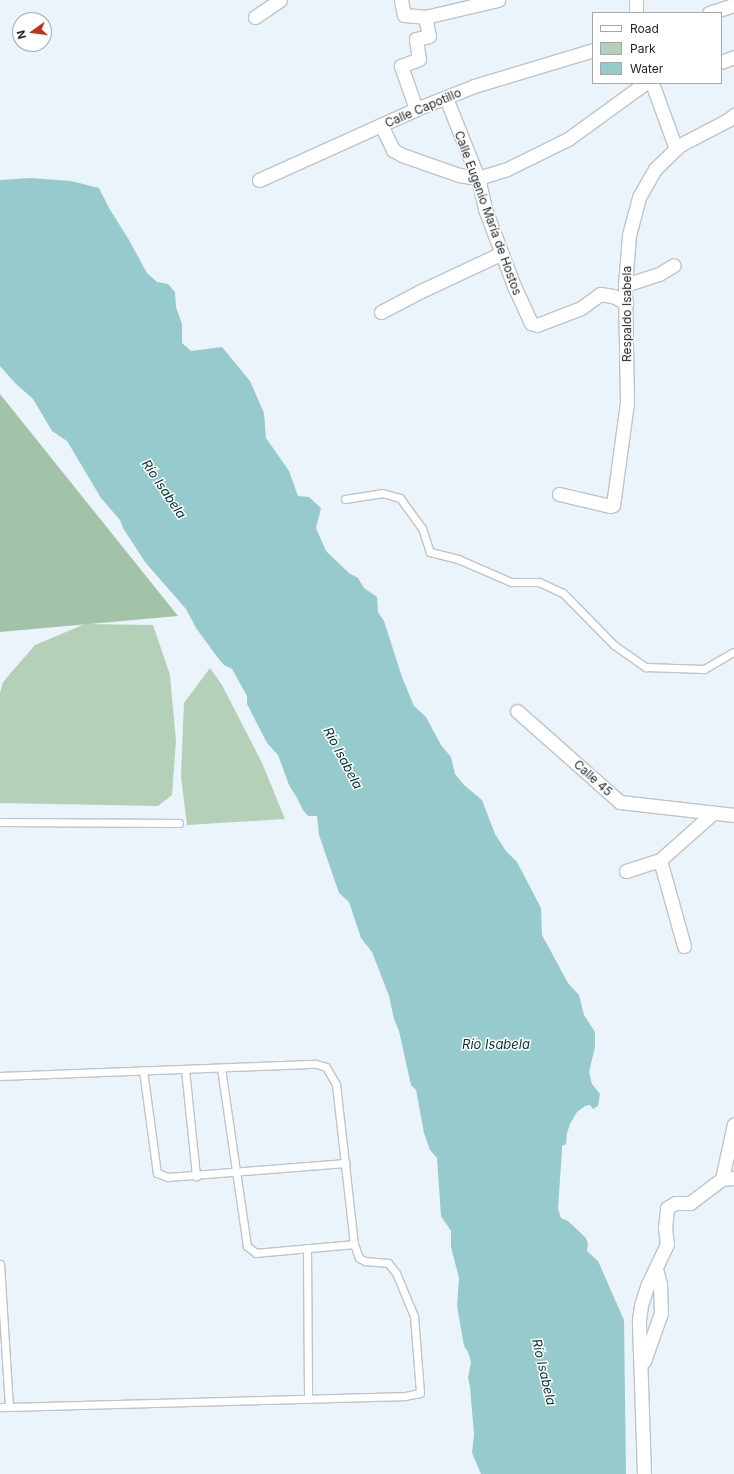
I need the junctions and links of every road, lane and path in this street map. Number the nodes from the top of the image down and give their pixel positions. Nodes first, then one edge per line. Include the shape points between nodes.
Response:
1 (280, 0) edge
2 (401, 0) edge
3 (498, 0) edge
4 (636, 0) edge
5 (734, 5) edge
6 (636, 12) edge
7 (712, 12) edge
8 (255, 16) dead end
9 (425, 17) junction
10 (592, 50) edge
11 (734, 57) edge
12 (722, 62) edge
13 (650, 84) edge
14 (651, 84) edge
15 (446, 98) junction
16 (416, 109) junction
17 (734, 115) edge
18 (381, 125) junction
19 (676, 149) junction
20 (478, 178) junction
21 (259, 180) dead end
22 (502, 253) junction
23 (674, 265) dead end
24 (625, 285) junction
25 (626, 303) junction
26 (381, 312) dead end
27 (559, 494) dead end
28 (345, 499) dead end
29 (734, 652) edge
30 (517, 711) dead end
31 (714, 813) junction
32 (734, 815) edge
33 (0, 822) edge
34 (179, 823) dead end
35 (660, 860) junction
36 (626, 871) dead end
37 (684, 946) dead end
38 (221, 1068) junction
39 (185, 1069) junction
40 (143, 1070) junction
41 (0, 1076) edge
42 (734, 1124) edge
43 (345, 1162) junction
44 (236, 1171) junction
45 (196, 1176) junction
46 (728, 1179) edge
47 (354, 1244) junction
48 (307, 1248) junction
49 (0, 1264) edge
50 (656, 1269) junction
51 (641, 1370) junction
52 (308, 1398) junction
53 (9, 1406) junction
54 (0, 1407) edge
55 (644, 1474) edge

1 - 8 street
2 - 9 street via 404,15
3 - 9 street
4 - 6 street
5 - 7 street
9 - 16 street via 429,36 416,39 419,59 401,66
10 - 15 street, Calle Capotillo via 474,86
11 - 12 street
13 - 20 street via 568,139 507,169
14 - 19 street
15 - 16 street, Calle Capotillo
15 - 20 street, Calle Eugenio María de Hostos
16 - 18 street, Calle Capotillo
17 - 19 street, Respaldo Isabela
18 - 20 street via 393,150 402,155 459,175
18 - 21 street, Calle Capotillo
19 - 24 street, Respaldo Isabela via 655,169 638,197 630,235
20 - 22 street, Calle Eugenio María de Hostos via 485,209
22 - 25 street, Calle Eugenio María de Hostos via 514,286 534,325 581,308 600,294 613,296
22 - 26 street
23 - 24 street via 659,274
24 - 25 street, Respaldo Isabela
25 - 27 street, Respaldo Isabela via 627,403 613,505
28 - 29 lane via 382,493 400,498 422,528 430,552 458,559 511,582 539,582 563,593 614,646 646,667 704,668
30 - 31 street, Calle 45 via 620,802
31 - 32 street, Calle 45
31 - 35 street
33 - 34 lane
35 - 36 street
35 - 37 street
38 - 39 lane
38 - 43 lane via 316,1064 326,1066 336,1084
38 - 44 lane
39 - 40 lane
39 - 45 lane
40 - 41 lane
40 - 45 lane via 157,1174 168,1178
42 - 46 street
43 - 44 lane
43 - 47 lane
44 - 45 lane
44 - 48 lane via 247,1246 256,1253
46 - 50 street via 690,1203 675,1203 668,1206 665,1214 667,1244
47 - 48 lane
47 - 52 lane via 359,1258 365,1262 388,1263 396,1273 414,1316 420,1393 405,1396
48 - 52 lane
49 - 53 lane
50 - 51 street via 641,1306
50 - 51 street via 660,1284 661,1313
51 - 55 street
52 - 53 lane
53 - 54 lane

